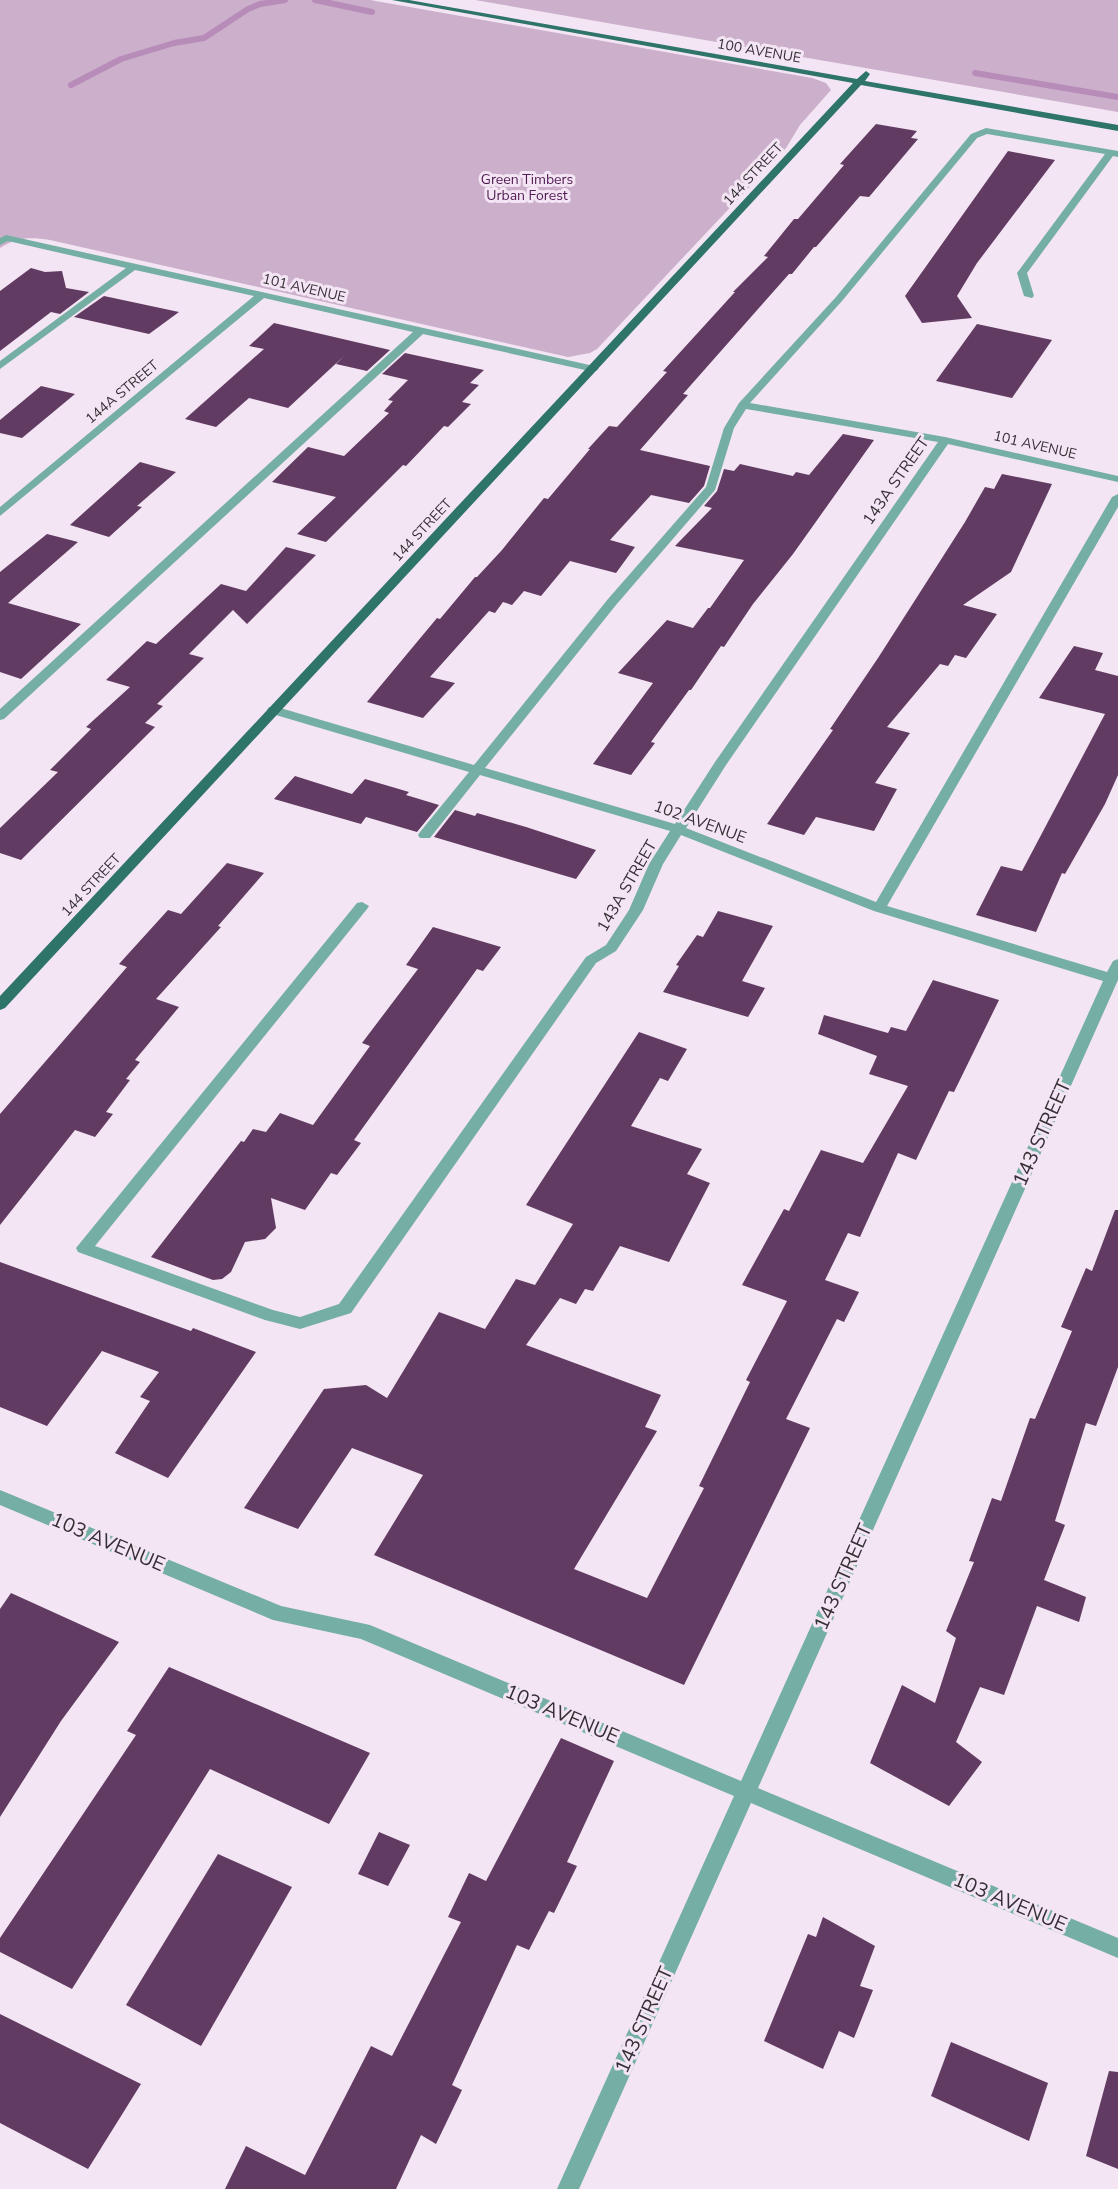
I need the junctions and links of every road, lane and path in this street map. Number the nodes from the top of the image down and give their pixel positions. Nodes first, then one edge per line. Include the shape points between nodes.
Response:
1 (396, 0) edge
2 (452, 0) edge
3 (862, 78) junction
4 (1074, 110) dead end
5 (1118, 128) edge
6 (1114, 153) edge
7 (3, 240) edge
8 (134, 266) junction
9 (262, 295) junction
10 (1029, 296) dead end
11 (421, 330) junction
12 (0, 366) edge
13 (594, 369) junction
14 (743, 405) junction
15 (945, 440) junction
16 (1118, 480) edge
17 (1118, 497) edge
18 (0, 513) edge
19 (273, 710) junction
20 (0, 716) edge
21 (477, 770) junction
22 (680, 830) junction
23 (425, 835) dead end
24 (362, 906) dead end
25 (879, 908) junction
26 (1115, 971) edge
27 (0, 1005) edge
28 (0, 1497) edge
29 (746, 1792) junction
30 (1118, 1948) edge
31 (568, 2189) edge

1 - 3 main road, 100 AVENUE
2 - 3 main road, 100 AVENUE
3 - 4 main road, 100 AVENUE
3 - 5 main road, 100 AVENUE
3 - 13 main road, 144 STREET
6 - 10 street via 1023,273
6 - 14 street via 986,131 974,136 840,299
7 - 8 street, 101 AVENUE
8 - 9 street, 101 AVENUE
8 - 12 street
9 - 11 street, 101 AVENUE
9 - 18 street, 144A STREET
11 - 13 street, 101 AVENUE
11 - 20 street
13 - 19 main road, 144 STREET
14 - 15 street, 101 AVENUE
14 - 21 street via 729,428 711,488 612,602
15 - 16 street, 101 AVENUE
15 - 22 street, 143A STREET via 720,765
17 - 25 street
19 - 21 street, 102 AVENUE
19 - 27 main road, 144 STREET
21 - 22 street, 102 AVENUE
21 - 23 street
22 - 24 street, 143A STREET via 656,864 636,910 611,948 591,960 345,1309 300,1323 84,1248
22 - 25 street, 102 AVENUE
25 - 26 street, 102 AVENUE
26 - 29 street, 143 STREET
28 - 29 street, 103 AVENUE via 279,1614 363,1631
29 - 30 street, 103 AVENUE
29 - 31 street, 143 STREET

